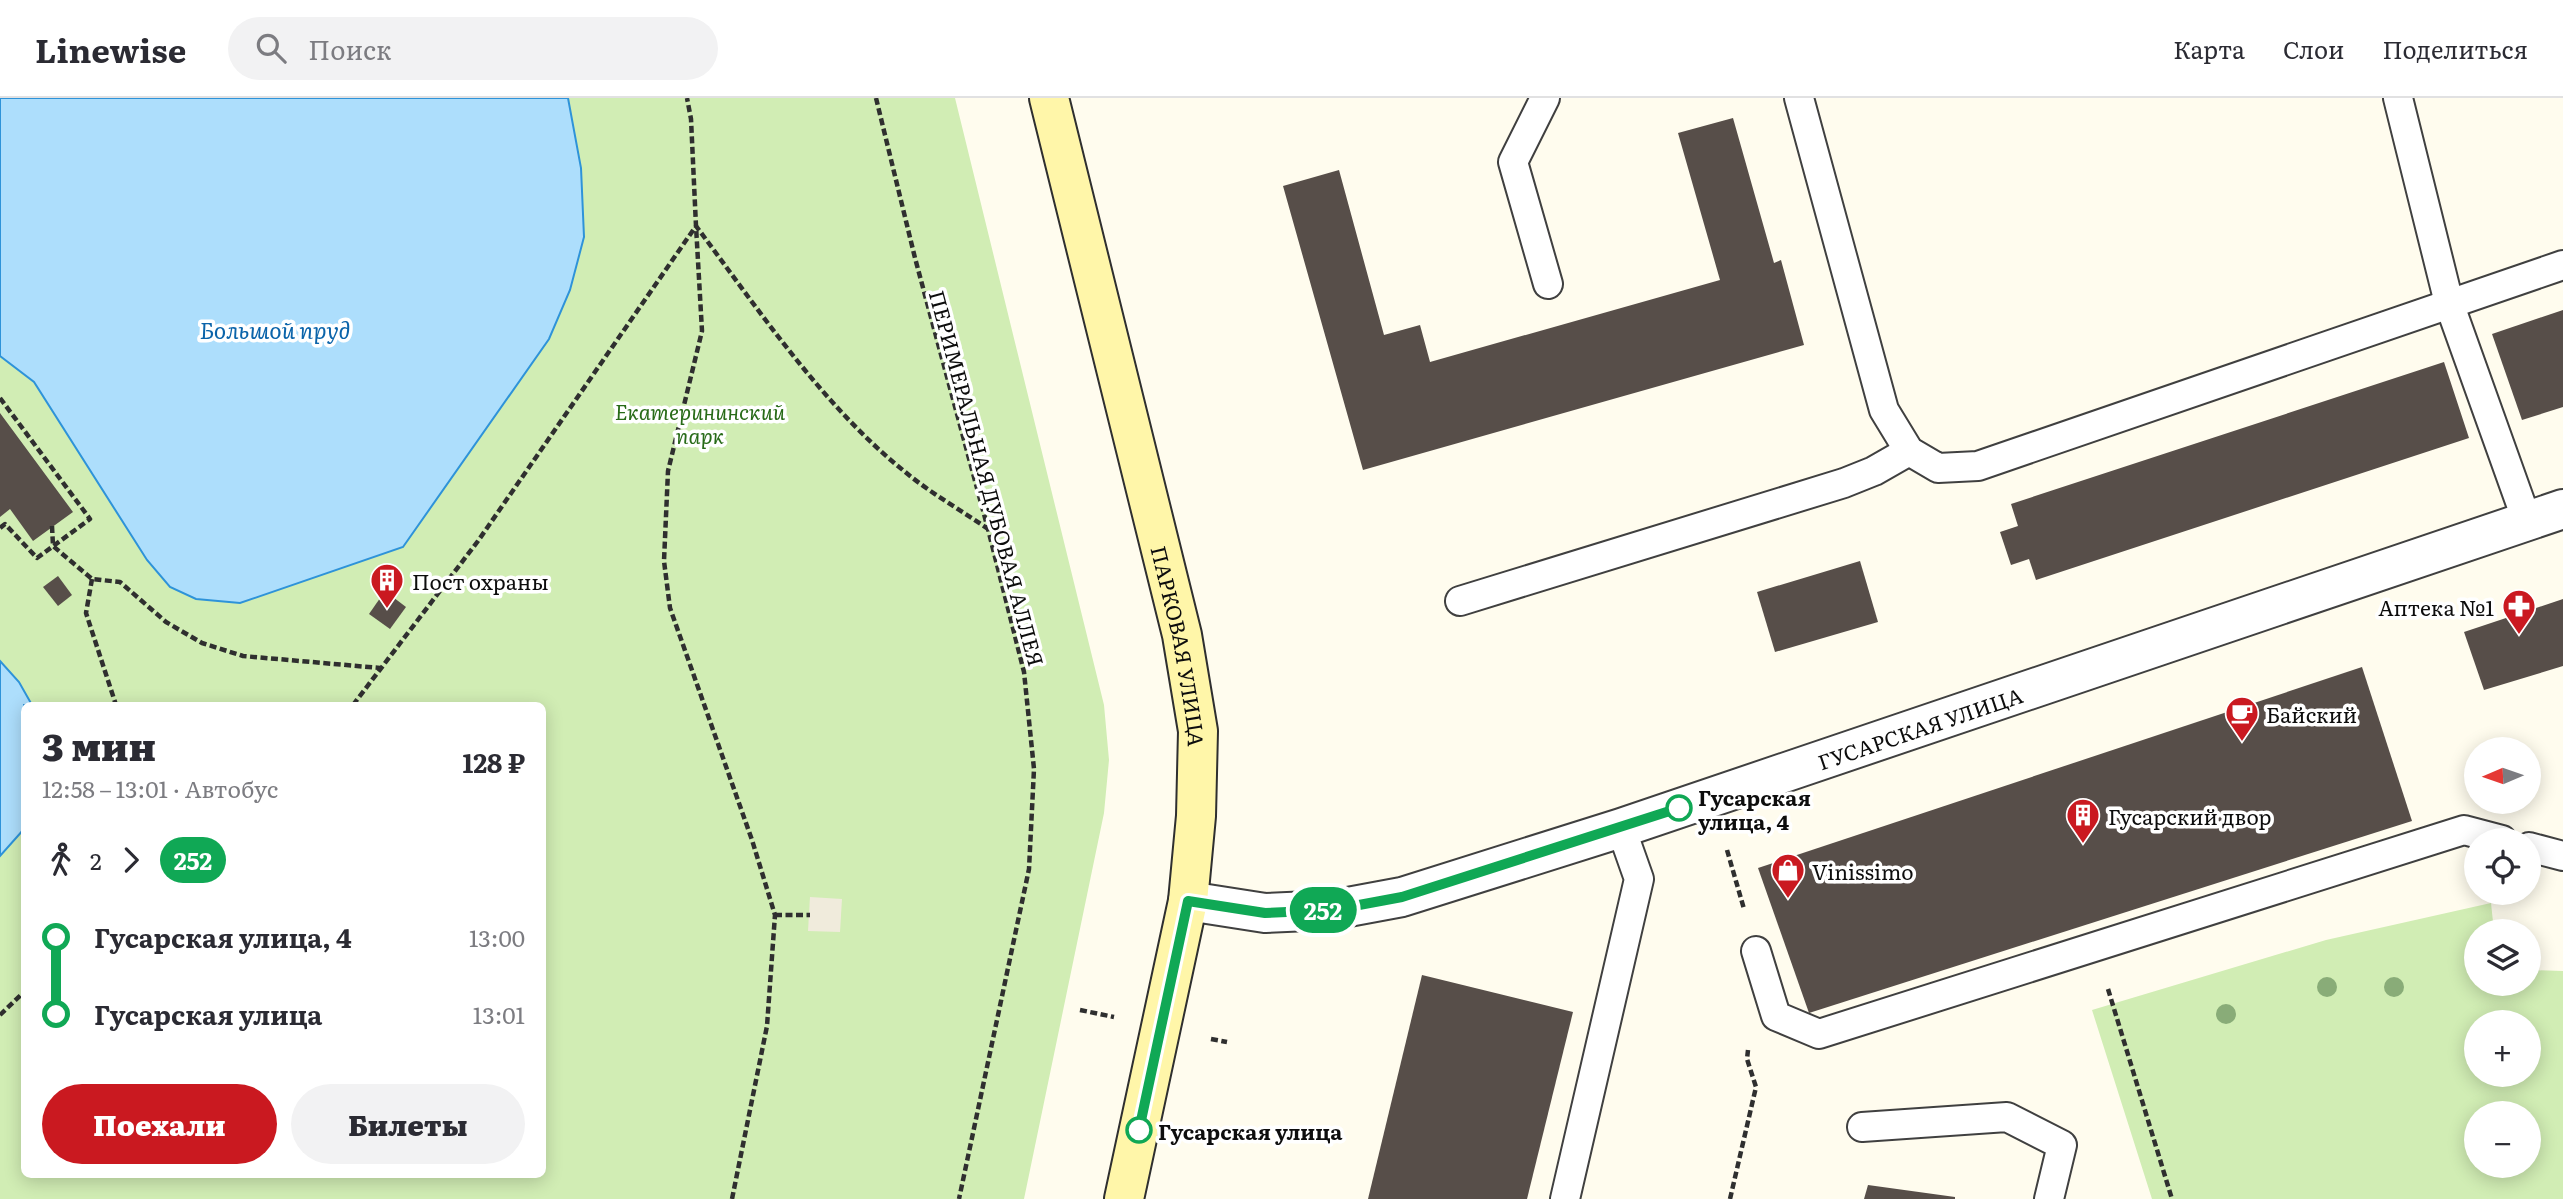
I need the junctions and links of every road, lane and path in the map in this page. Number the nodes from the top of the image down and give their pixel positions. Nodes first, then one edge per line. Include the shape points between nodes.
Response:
1 (687, 98) edge
2 (876, 98) edge
3 (1049, 98) edge
4 (1545, 98) edge
5 (1799, 98) edge
6 (2398, 98) edge
7 (696, 226) junction
8 (2563, 265) edge
9 (1548, 284) dead end
10 (2449, 303) junction
11 (0, 398) edge
12 (1909, 450) junction
13 (2563, 509) edge
14 (2527, 521) junction
15 (52, 526) dead end
16 (0, 528) edge
17 (988, 529) junction
18 (53, 546) junction
19 (92, 579) junction
20 (1460, 601) dead end
21 (380, 668) junction
22 (115, 702) edge
23 (356, 702) edge
24 (1621, 828) junction
25 (2464, 830) edge
26 (1727, 850) dead end
27 (2541, 850) edge
28 (2563, 856) edge
29 (1188, 901) junction
30 (775, 915) junction
31 (810, 915) dead end
32 (2094, 947) junction
33 (1756, 951) joint
34 (21, 995) edge
35 (0, 1015) edge
36 (1756, 1087) dead end
37 (1862, 1127) dead end
38 (732, 1199) edge
39 (959, 1199) edge
40 (1124, 1199) edge
41 (1565, 1199) edge
42 (1730, 1199) edge
43 (2049, 1199) edge
44 (2172, 1199) edge

1 - 7 path
2 - 17 path, ПЕРИМЕРАЛЬНАЯ ДУБОВАЯ АЛЛЕЯ
3 - 29 main road, ПАРКОВАЯ УЛИЦА via 1182,635 1198,731
4 - 9 lane via 1513,162
5 - 12 lane via 1884,411
6 - 10 lane
7 - 17 path via 777,334 852,423 904,472
7 - 21 path via 478,541
7 - 30 path via 702,331 668,471 664,561 670,608
8 - 10 lane
10 - 12 lane via 1978,466 1938,468
10 - 14 lane
11 - 18 path via 90,519
12 - 20 lane via 1844,483
13 - 14 street, ГУСАРСКАЯ УЛИЦА
14 - 24 street, ГУСАРСКАЯ УЛИЦА
15 - 18 path
16 - 18 path via 5,524 37,558
17 - 39 path, ПЕРИМЕРАЛЬНАЯ ДУБОВАЯ АЛЛЕЯ via 1024,672 1034,769 1028,869
18 - 19 path
19 - 21 path via 120,582 166,622 202,643 243,656
19 - 22 path via 86,613
21 - 23 path
24 - 29 street, ГУСАРСКАЯ УЛИЦА via 1402,897 1332,910 1265,913
24 - 41 lane via 1639,879
25 - 32 lane
26 - 33 path
27 - 28 lane
29 - 40 main road, ПАРКОВАЯ УЛИЦА
30 - 31 path
30 - 38 path via 767,1026
32 - 33 lane via 1819,1034 1776,1016
32 - 44 path
34 - 35 path
36 - 42 path
37 - 43 lane via 2007,1117 2062,1144

